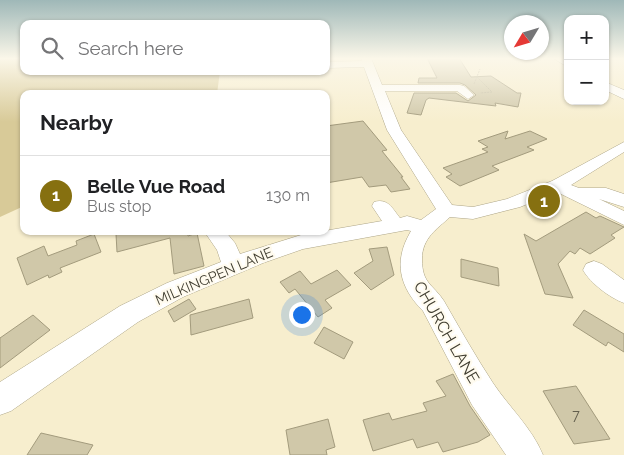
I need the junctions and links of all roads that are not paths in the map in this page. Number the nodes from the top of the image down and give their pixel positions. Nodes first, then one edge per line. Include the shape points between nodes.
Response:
1 (374, 79) edge
2 (609, 87) edge
3 (378, 88) junction
4 (464, 92) road end
5 (624, 95) edge
6 (624, 146) edge
7 (558, 185) junction
8 (576, 194) junction
9 (624, 201) edge
10 (381, 206) dead end
11 (446, 210) junction
12 (624, 219) edge
13 (396, 225) junction
14 (424, 228) junction
15 (217, 235) edge
16 (233, 266) junction
17 (594, 270) dead end
18 (621, 297) edge
19 (0, 400) edge
20 (526, 455) edge

1 - 3 street
2 - 5 street
3 - 4 street
3 - 11 street via 394,130
6 - 7 street
7 - 8 street
7 - 11 street via 482,212
8 - 9 street via 606,193
8 - 12 street
10 - 13 street
11 - 14 street, CHURCH LANE
13 - 14 street, MILKINGPEN LANE via 407,223
13 - 16 street, MILKINGPEN LANE via 301,242
14 - 20 street, CHURCH LANE via 412,246 411,264 420,293 432,304 483,394
15 - 16 street
16 - 19 street, MILKINGPEN LANE via 175,290 129,314
17 - 18 street

